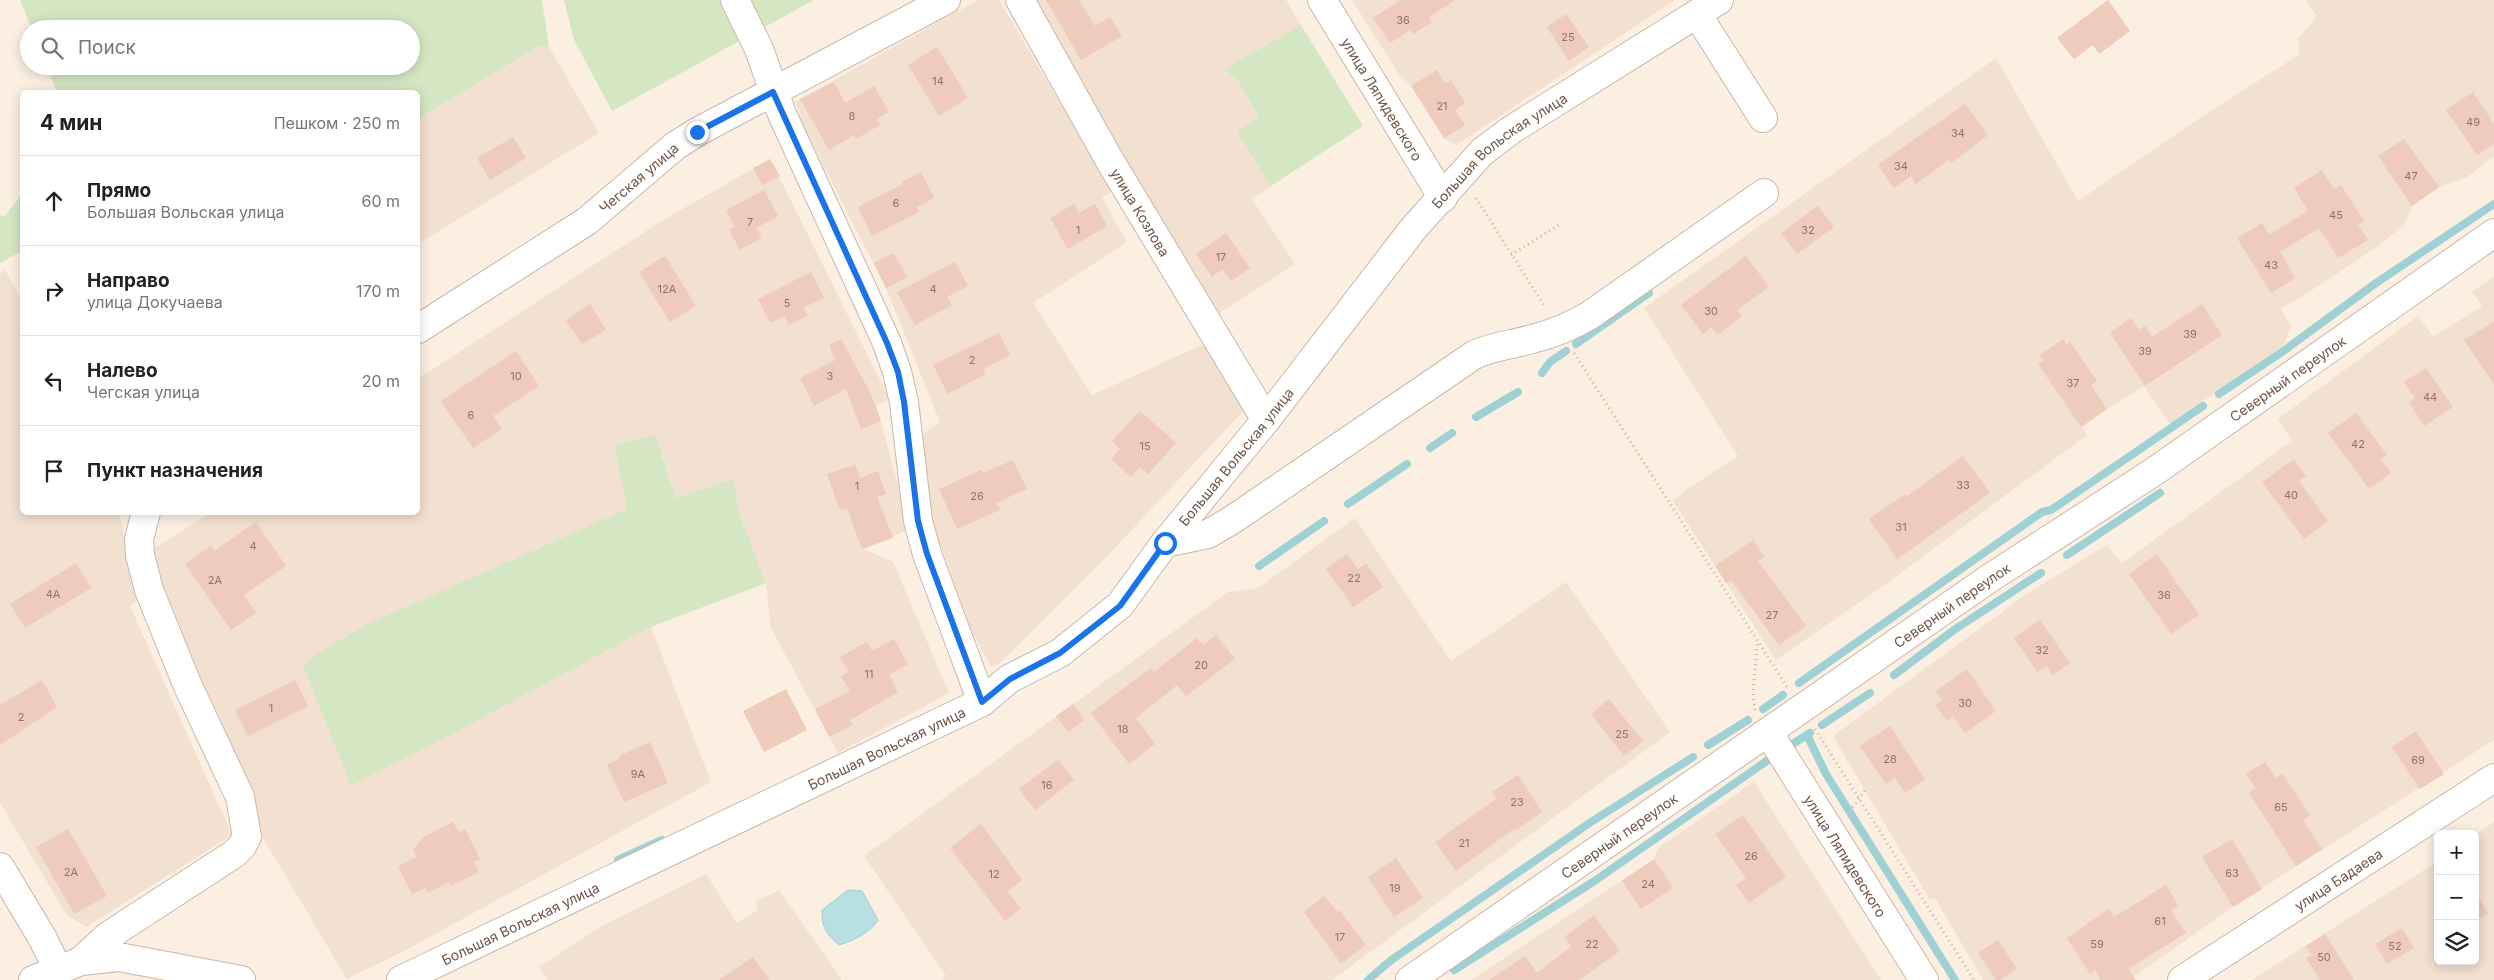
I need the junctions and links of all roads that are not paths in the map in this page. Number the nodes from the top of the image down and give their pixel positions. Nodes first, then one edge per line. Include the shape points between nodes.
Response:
1 (735, 0) edge
2 (946, 0) edge
3 (1020, 0) edge
4 (1322, 0) edge
5 (1708, 7) edge
6 (773, 92) junction
7 (1763, 118) dead end
8 (1764, 193) dead end
9 (1443, 198) junction
10 (2494, 233) edge
11 (420, 328) edge
12 (1266, 420) junction
13 (145, 515) edge
14 (1165, 543) junction
15 (982, 702) junction
16 (1768, 732) junction
17 (2494, 778) edge
18 (0, 867) edge
19 (119, 957) junction
20 (70, 966) junction
21 (33, 980) edge
22 (138, 980) edge
23 (241, 980) edge
24 (401, 980) edge
25 (1410, 980) edge
26 (1924, 980) edge
27 (2182, 980) edge

1 - 6 street via 760,49
2 - 6 street, Чегская улица
3 - 12 street, улица Козлова via 1110,161
4 - 9 street, улица Ляпидевского
5 - 7 street
5 - 9 street, Большая Вольская улица via 1511,130 1482,152
6 - 11 street, Чегская улица via 682,141 587,221
6 - 15 street via 898,372 923,538
8 - 14 street via 1590,315 1560,330 1531,340 1492,347 1474,355 1232,520 1208,534
9 - 12 street, Большая Вольская улица via 1413,229
10 - 16 street, Северный переулок via 2155,471 1990,578
12 - 14 street, Большая Вольская улица
13 - 20 street via 139,539 149,590 187,684 240,797 247,837 234,854 108,936
14 - 15 street, Большая Вольская улица via 1120,606 1060,653 1010,679
15 - 24 street, Большая Вольская улица
16 - 25 street, Северный переулок
16 - 26 street, улица Ляпидевского
17 - 27 street, улица Бадаева
18 - 20 street via 43,939
19 - 20 street
19 - 22 street
19 - 23 street
20 - 21 street

